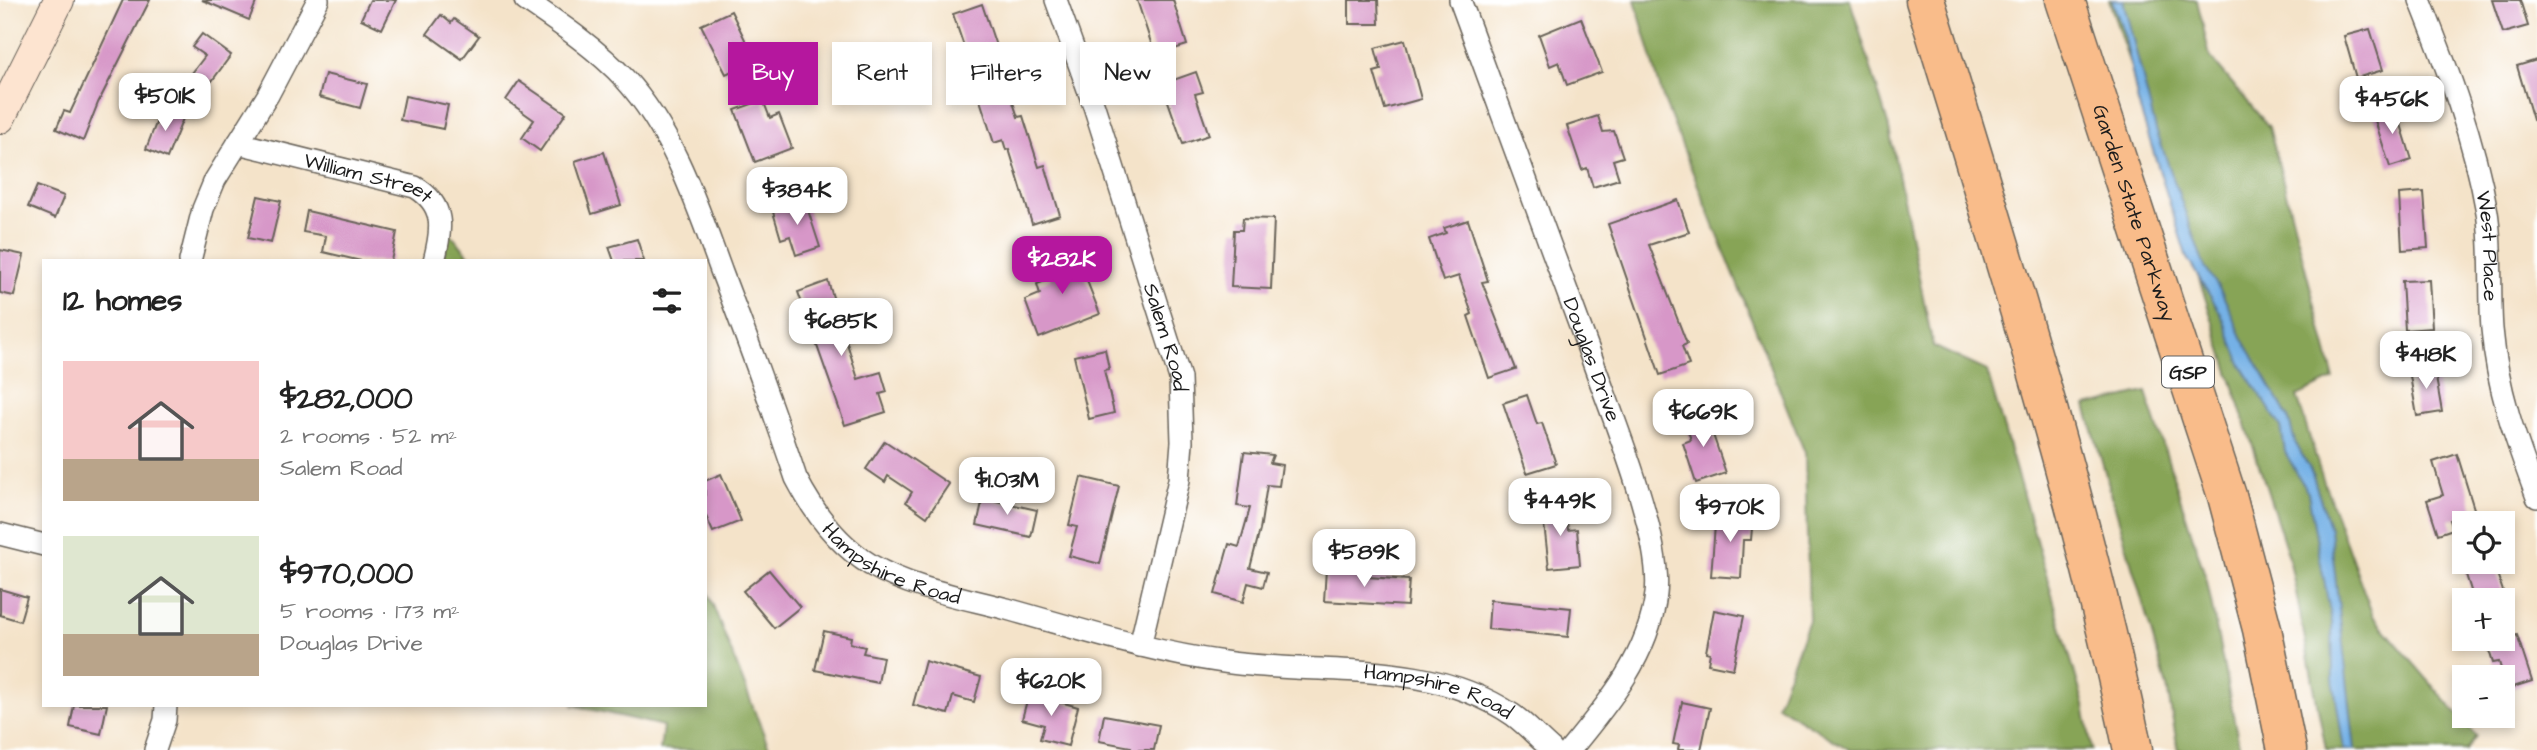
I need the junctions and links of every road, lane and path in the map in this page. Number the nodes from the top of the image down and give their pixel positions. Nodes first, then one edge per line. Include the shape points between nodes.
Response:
1 (59, 0) edge
2 (318, 0) edge
3 (525, 0) edge
4 (1056, 0) edge
5 (1460, 0) edge
6 (1925, 0) edge
7 (2065, 0) edge
8 (2420, 0) edge
9 (551, 8) edge
10 (0, 118) edge
11 (238, 143) junction
12 (190, 259) edge
13 (434, 259) edge
14 (2537, 497) edge
15 (0, 534) edge
16 (42, 544) edge
17 (1140, 646) junction
18 (166, 707) edge
19 (160, 749) edge
20 (1552, 750) edge
21 (1570, 750) edge
22 (2133, 750) edge
23 (2287, 750) edge

1 - 10 main road
2 - 11 street
3 - 9 street, Hampshire Road
4 - 17 street, Salem Road via 1180,378 1179,480
5 - 21 street, Douglas Drive via 1617,429 1656,564 1656,591 1643,644 1598,717
6 - 22 highway via 2071,494
7 - 23 highway, Garden State Parkway / GSP via 2227,496
8 - 14 street, West Place via 2459,98 2476,156 2493,262 2496,366 2505,412
9 - 17 street, Hampshire Road via 625,80 673,148 796,478 827,527 855,553 897,578
11 - 12 street via 203,209
11 - 13 street, William Street via 415,187 435,203 440,216 442,229
15 - 16 street
17 - 20 street, Hampshire Road via 1222,662 1360,670 1442,684 1512,715
18 - 19 street

